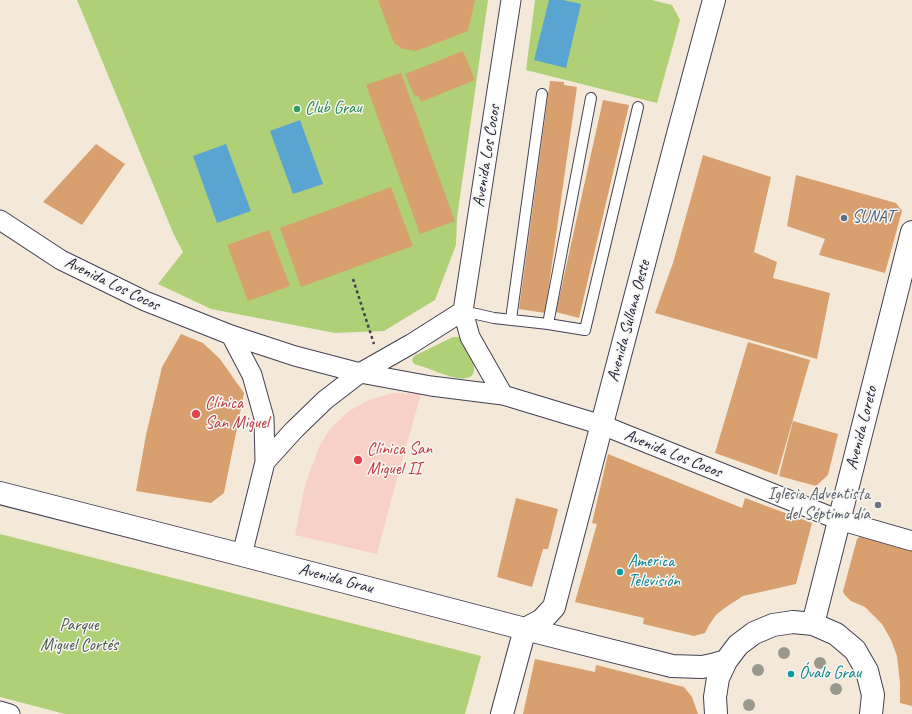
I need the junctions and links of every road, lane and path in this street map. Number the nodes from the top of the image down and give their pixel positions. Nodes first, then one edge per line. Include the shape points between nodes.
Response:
1 (512, 0) edge
2 (711, 1) edge
3 (542, 94) dead end
4 (591, 98) dead end
5 (638, 108) dead end
6 (0, 220) edge
7 (912, 232) edge
8 (353, 279) dead end
9 (463, 311) junction
10 (511, 319) junction
11 (548, 324) junction
12 (231, 335) junction
13 (380, 362) junction
14 (360, 373) junction
15 (503, 396) junction
16 (602, 425) junction
17 (265, 462) junction
18 (0, 493) edge
19 (839, 520) junction
20 (912, 541) edge
21 (242, 555) junction
22 (813, 624) junction
23 (525, 629) junction
24 (726, 661) junction
25 (672, 666) junction
26 (716, 705) edge
27 (0, 712) edge
28 (10, 714) edge
29 (502, 714) edge
30 (871, 714) edge

1 - 9 street, Avenida Los Cocos
2 - 16 main road, Avenida Sullana Oeste
3 - 10 lane
4 - 11 lane
5 - 11 lane via 585,330
6 - 12 street, Avenida Los Cocos via 62,260 145,301
7 - 19 main road, Avenida Loreto
8 - 13 path
9 - 10 lane
9 - 13 street
9 - 15 street, Avenida Los Cocos via 470,337
10 - 11 lane
12 - 14 street, Avenida Los Cocos via 295,356
12 - 17 street via 252,375 264,418
13 - 14 street
14 - 15 street, Avenida Los Cocos
14 - 17 street via 325,400
15 - 16 street, Avenida Los Cocos
16 - 19 street, Avenida Los Cocos
16 - 23 main road, Avenida Sullana Oeste via 554,607 542,620
17 - 21 street
18 - 21 main road, Avenida Grau
19 - 20 street, Avenida Los Cocos
19 - 22 main road, Avenida Loreto
21 - 23 main road, Avenida Grau
22 - 24 main road via 793,622 773,625 754,633 738,645
22 - 30 main road via 836,634 855,650 868,671 873,695
23 - 25 main road, Avenida Grau
23 - 29 main road
24 - 25 main road, Avenida Grau via 702,667
24 - 26 main road via 718,678
25 - 26 main road, Avenida Grau via 706,686
27 - 28 street

